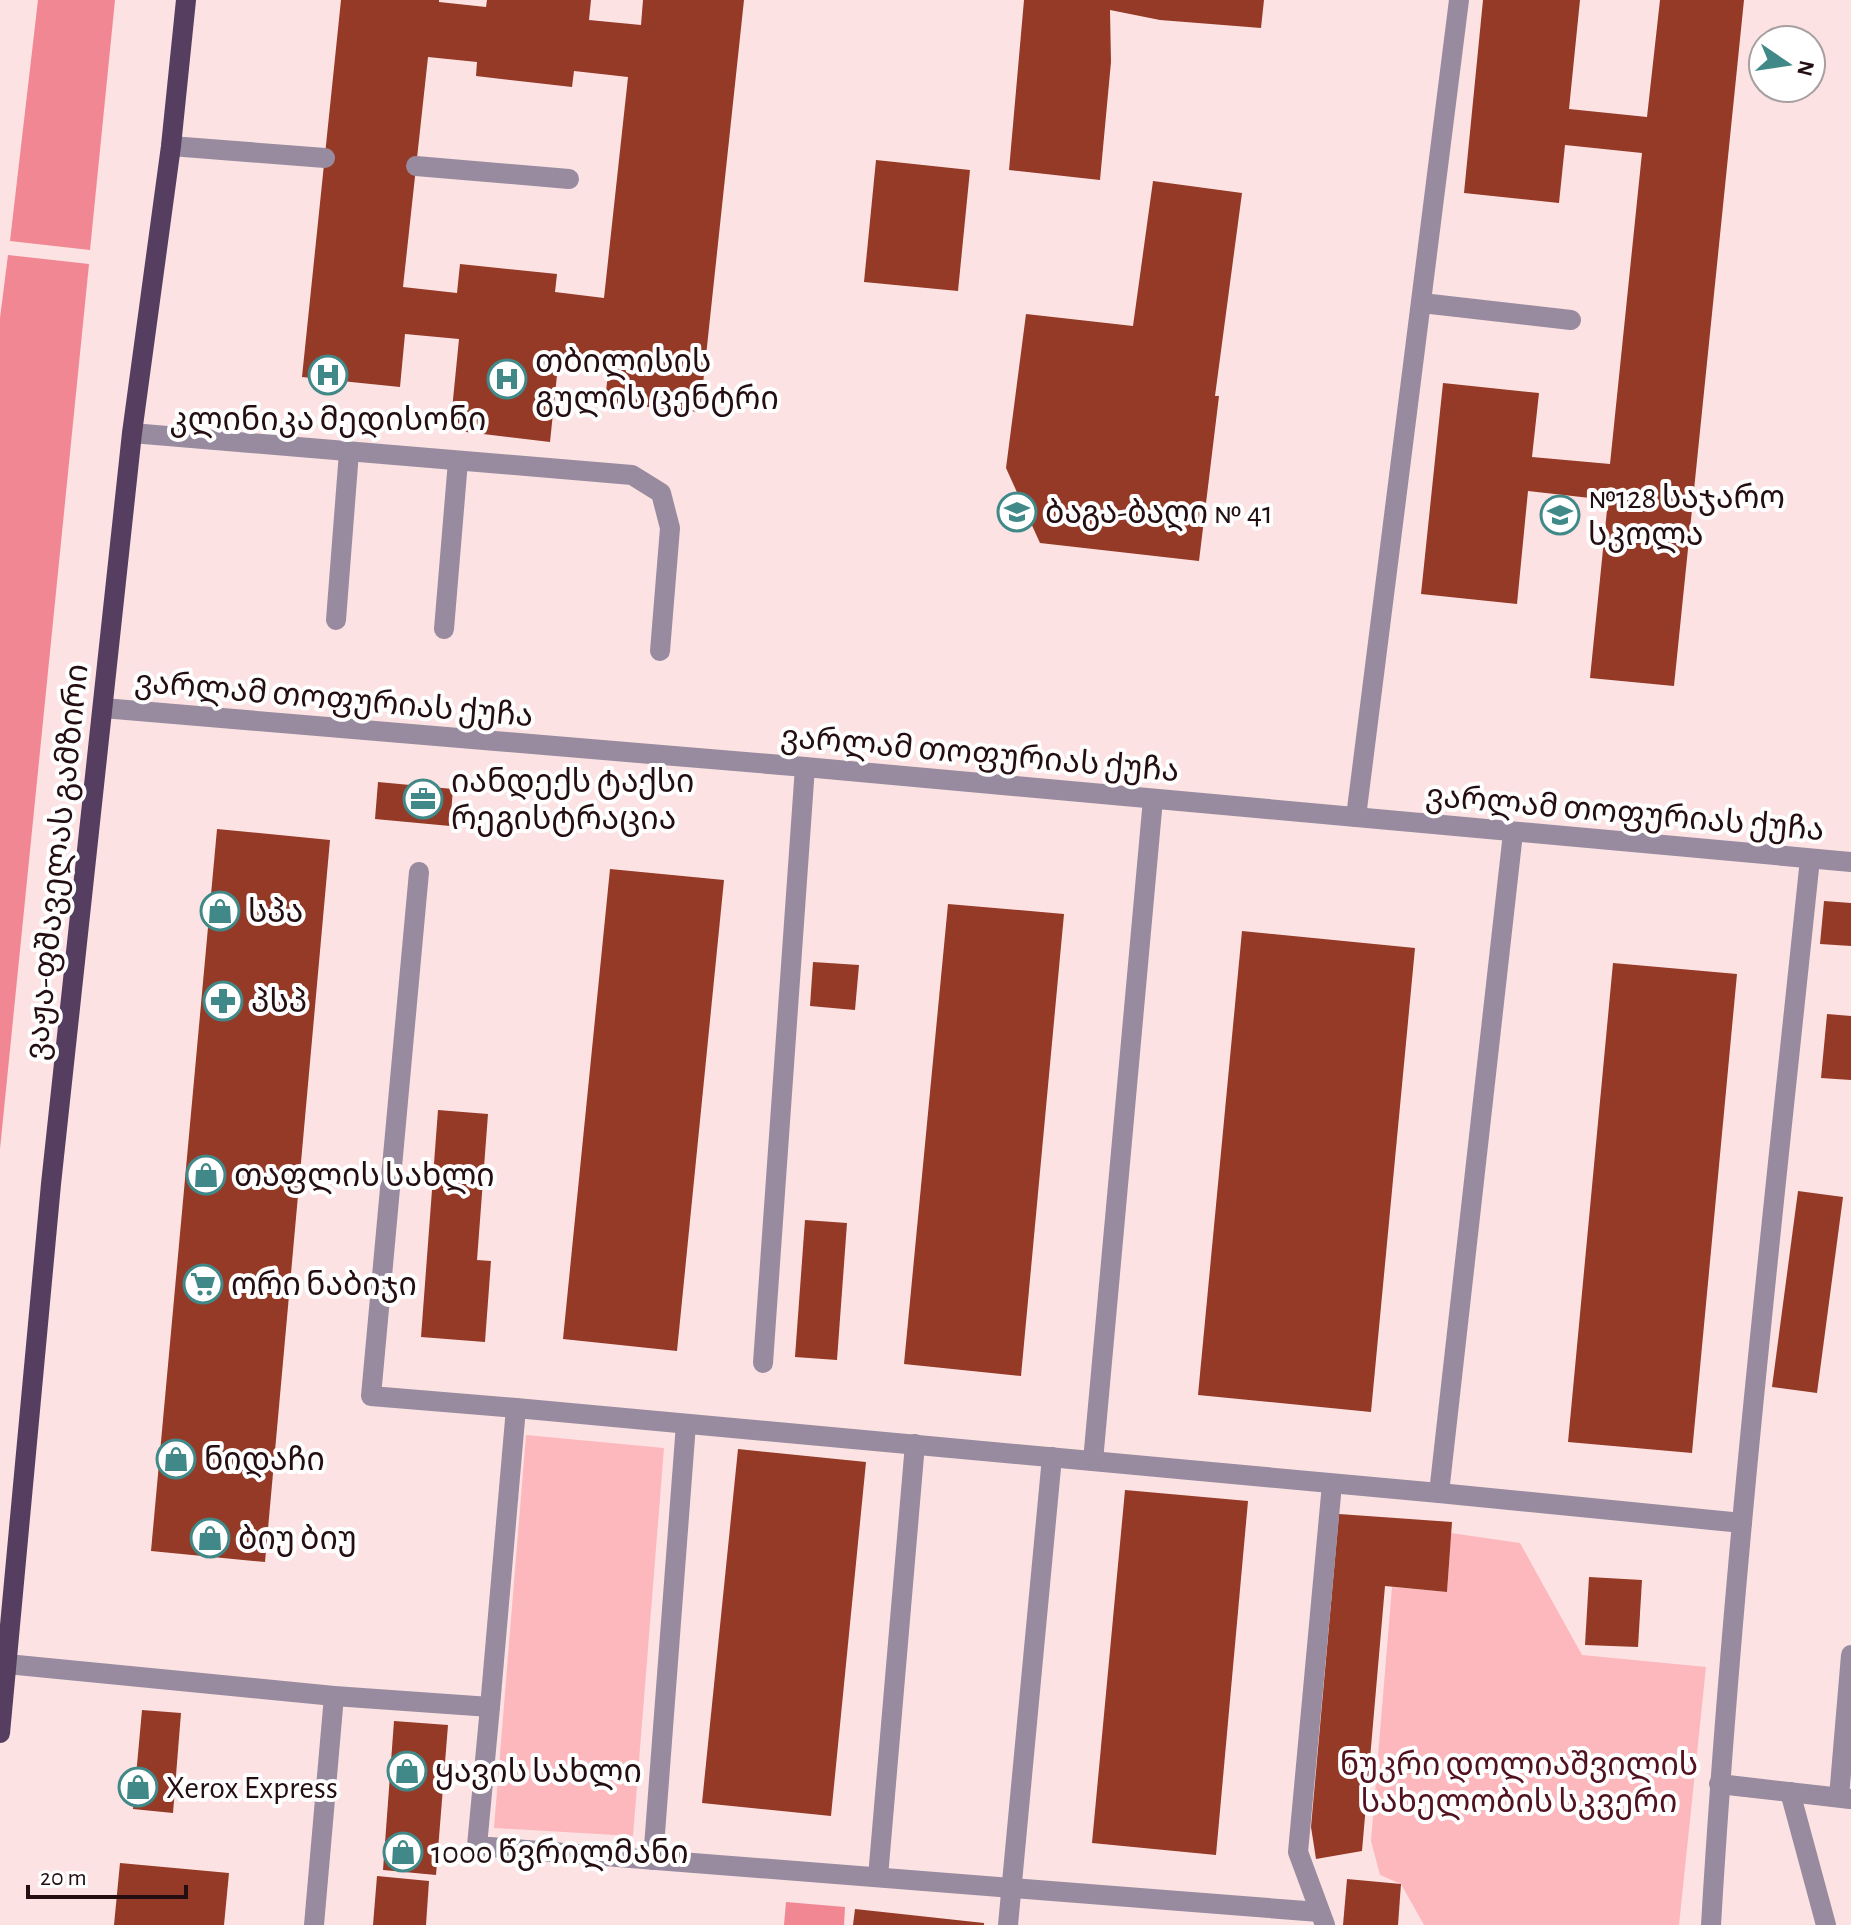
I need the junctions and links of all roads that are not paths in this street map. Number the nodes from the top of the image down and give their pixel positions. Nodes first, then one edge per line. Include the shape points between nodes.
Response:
1 (186, 0) edge
2 (1459, 0) edge
3 (171, 146) junction
4 (325, 158) dead end
5 (416, 166) dead end
6 (569, 179) dead end
7 (1422, 303) junction
8 (1571, 320) dead end
9 (132, 433) junction
10 (349, 452) junction
11 (458, 461) junction
12 (336, 620) dead end
13 (444, 629) dead end
14 (660, 651) dead end
15 (103, 708) junction
16 (805, 767) junction
17 (1153, 799) junction
18 (1356, 817) junction
19 (1513, 833) junction
20 (1810, 859) junction
21 (1851, 862) edge
22 (419, 872) dead end
23 (763, 1363) dead end
24 (516, 1408) junction
25 (686, 1424) junction
26 (915, 1444) junction
27 (1052, 1457) junction
28 (1093, 1461) junction
29 (1332, 1484) junction
30 (1439, 1493) junction
31 (1742, 1523) junction
32 (1851, 1655) edge
33 (7, 1664) junction
34 (334, 1696) junction
35 (490, 1707) junction
36 (0, 1733) edge
37 (1719, 1784) junction
38 (1790, 1792) junction
39 (1845, 1798) edge
40 (653, 1860) junction
41 (878, 1877) junction
42 (1011, 1887) junction
43 (1322, 1918) edge
44 (314, 1925) edge
45 (1008, 1925) edge
46 (1711, 1925) edge
47 (1826, 1925) edge

1 - 3 main road, ვაჟა-ფშაველას გამზირი
2 - 7 street
3 - 4 street
3 - 9 main road, ვაჟა-ფშაველას გამზირი
5 - 6 street
7 - 8 street
7 - 18 street
9 - 10 street
9 - 15 main road, ვაჟა-ფშაველას გამზირი
10 - 11 street
10 - 12 street
11 - 13 street
11 - 14 street via 632,475 661,493 670,528
15 - 16 street, ვარლამ თოფურიას ქუჩა
15 - 33 main road, ვაჟა-ფშაველას გამზირი via 51,1184
16 - 17 street, ვარლამ თოფურიას ქუჩა
16 - 23 street
17 - 18 street, ვარლამ თოფურიას ქუჩა
17 - 28 street
18 - 19 street, ვარლამ თოფურიას ქუჩა
19 - 20 street, ვარლამ თოფურიას ქუჩა
19 - 30 street
20 - 21 street, ვარლამ თოფურიას ქუჩა
20 - 31 street
22 - 24 street via 371,1396
24 - 25 street
24 - 35 street
25 - 26 street
25 - 40 street
26 - 27 street
26 - 41 street
27 - 28 street
27 - 42 street
28 - 29 street
29 - 30 street
29 - 43 street via 1298,1852
30 - 31 street
31 - 37 street
32 - 39 street
33 - 34 street
33 - 36 main road, ვაჟა-ფშაველას გამზირი
34 - 35 street
34 - 44 street
35 - 40 street via 477,1846
37 - 38 street
37 - 46 street
38 - 39 street
38 - 47 street
40 - 41 street
41 - 42 street
42 - 43 street
42 - 45 street

